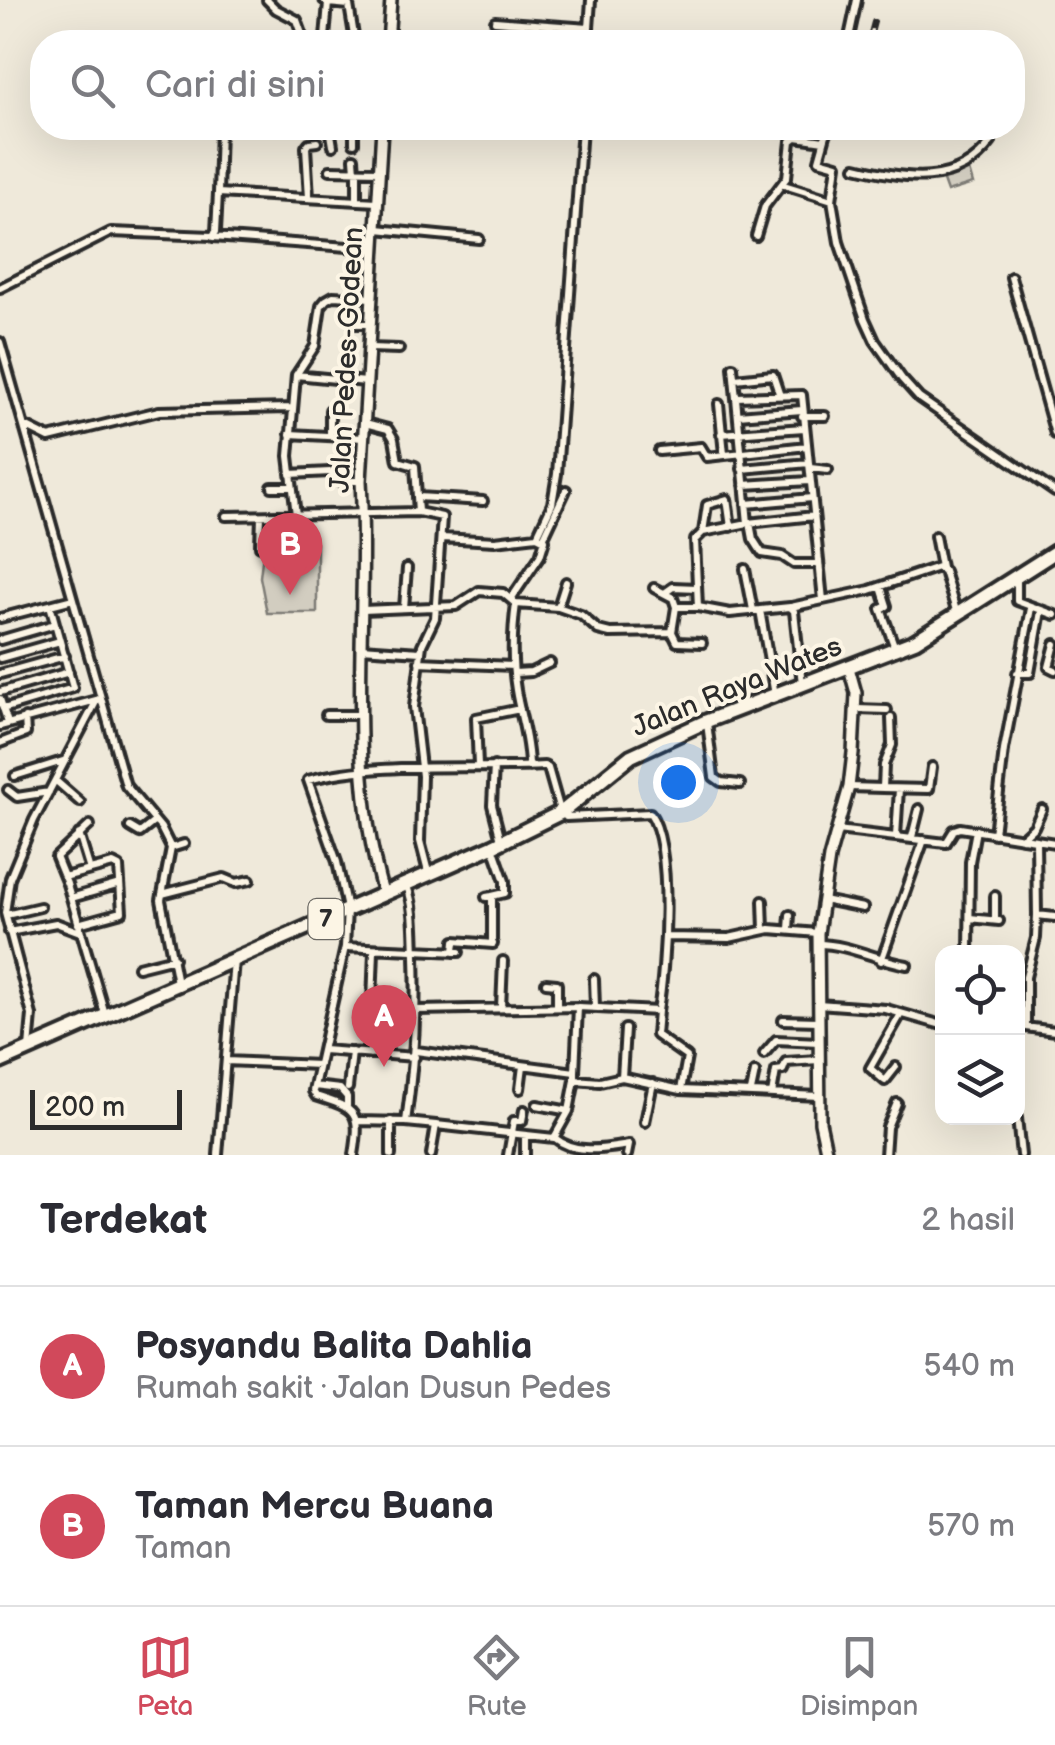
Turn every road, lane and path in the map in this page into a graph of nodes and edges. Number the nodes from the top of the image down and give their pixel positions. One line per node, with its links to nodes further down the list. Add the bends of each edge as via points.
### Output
1 (267, 0): 8 (street)
2 (390, 0): 11 (street)
3 (591, 0): 7 (street)
4 (857, 0): 12 (street)
5 (326, 2): 9 (street); 10 (street, via 350,6)
6 (495, 21): 7 (street)
7 (589, 28)
8 (300, 30)
9 (326, 30)
10 (353, 30)
11 (389, 30)
12 (851, 30)
13 (220, 140): 29 (street)
14 (331, 140): 22 (street)
15 (381, 140): 27 (street, Jalan Pedes-Godean)
16 (581, 140): 98 (street, via 556,490)
17 (792, 140): 28 (street)
18 (817, 140): 19 (street)
19 (824, 141): 31 (street, via 819,160 837,165)
20 (317, 142): 30 (street, via 306,147)
21 (991, 142): 24 (street, via 971,163 935,177)
22 (332, 146)
23 (354, 158): 26 (street)
24 (856, 168)
25 (330, 170): 26 (street)
26 (356, 171): 27 (street); 32 (street)
27 (379, 171): 33 (street, Jalan Pedes-Godean)
28 (784, 186): 31 (street); 36 (street, via 765,206)
29 (218, 192): 30 (street); 35 (street)
30 (309, 198): 32 (street)
31 (832, 200): 82 (street, via 839,242 872,335 920,398)
32 (357, 201): 33 (street)
33 (377, 202): 34 (street, Jalan Pedes-Godean)
34 (377, 228): 37 (street); 38 (street, Jalan Pedes-Godean)
35 (212, 236): 38 (street); 40 (street, via 111,232)
36 (756, 236)
37 (479, 239)
38 (375, 249): 41 (street, Jalan Pedes-Godean)
39 (1011, 277): 65 (street)
40 (0, 288)
41 (372, 298): 43 (street, Jalan Pedes-Godean); 48 (street, via 326,300 315,346)
42 (353, 324): 43 (street)
43 (371, 324): 45 (street, Jalan Pedes-Godean)
44 (0, 342): 60 (street)
45 (369, 348): 46 (street); 50 (street, Jalan Pedes-Godean)
46 (399, 349)
47 (734, 366): 49 (street)
48 (296, 376): 50 (street); 54 (street)
49 (735, 379): 51 (street, via 773,375); 52 (street)
50 (366, 382): 59 (street, Jalan Pedes-Godean)
51 (779, 393): 52 (street); 56 (street, via 800,392)
52 (738, 397): 57 (street)
53 (719, 404): 64 (street)
54 (291, 408): 60 (street, via 158,411 49,438); 63 (street)
55 (330, 410): 66 (street)
56 (802, 413): 57 (street); 58 (street); 61 (street)
57 (738, 416): 62 (street)
58 (825, 416)
59 (364, 423): 67 (street, Jalan Pedes-Godean); 83 (street, via 388,429 398,461 414,466)
60 (24, 426): 112 (street)
61 (804, 428): 62 (street); 68 (street)
62 (739, 432): 64 (street); 70 (street)
63 (290, 434): 66 (street); 75 (street)
64 (722, 434): 71 (street)
65 (1055, 434)
66 (330, 436): 67 (street)
67 (364, 438): 76 (street, Jalan Pedes-Godean)
68 (807, 446): 70 (street); 72 (street)
69 (659, 451): 71 (street)
70 (740, 452): 71 (street); 73 (street)
71 (724, 454)
72 (810, 466): 73 (street); 74 (street); 77 (street)
73 (742, 469): 78 (street)
74 (828, 470)
75 (290, 474): 76 (street, via 330,472 338,481); 80 (street)
76 (361, 481): 89 (street, Jalan Pedes-Godean)
77 (810, 481): 78 (street); 84 (street)
78 (744, 485): 87 (street)
79 (272, 488): 80 (street)
80 (292, 488): 92 (street)
81 (566, 490): 98 (street)
82 (1055, 492)
83 (418, 497): 86 (street); 88 (street)
84 (812, 498): 87 (street); 93 (street)
85 (727, 500): 87 (street); 95 (street); 96 (street, via 707,505)
86 (483, 501)
87 (745, 501): 94 (street)
88 (418, 512): 89 (street); 99 (street, via 441,516)
89 (363, 515): 92 (street); 123 (street, Jalan Pedes-Godean)
90 (226, 516): 91 (street)
91 (262, 516): 92 (street); 100 (street)
92 (296, 516)
93 (814, 516): 94 (street); 102 (street)
94 (749, 523): 95 (street); 102 (street, via 762,552 794,564)
95 (731, 527): 96 (street)
96 (703, 532): 110 (street, via 695,540)
97 (935, 536): 105 (street)
98 (540, 537): 99 (street); 114 (street, via 540,556)
99 (442, 538): 116 (street)
100 (260, 546)
101 (1055, 552): 106 (highway, Jalan Raya Wates / 7)
102 (818, 564): 113 (street)
103 (406, 568): 121 (street)
104 (745, 568): 124 (street)
105 (941, 568): 108 (street); 127 (street)
106 (1017, 576): 122 (street, via 1016,599); 127 (highway, Jalan Raya Wates / 7)
107 (566, 582): 118 (street)
108 (880, 587): 113 (street); 136 (street)
109 (654, 588): 111 (street)
110 (698, 588): 111 (street); 117 (street)
111 (666, 592): 119 (street)
112 (73, 599): 115 (street); 152 (street)
113 (824, 600): 120 (street)
114 (514, 601): 116 (street, via 476,591 456,606); 118 (street); 143 (street)
115 (50, 605): 128 (street); 129 (street)
116 (436, 606): 121 (street); 137 (street)
117 (698, 606): 119 (street); 124 (street)
118 (558, 607): 130 (street, via 610,633)
119 (676, 607): 130 (street)
120 (790, 607): 124 (street); 148 (street)
121 (404, 608): 123 (street)
122 (1030, 608): 125 (street); 146 (street)
123 (363, 610): 135 (street, Jalan Pedes-Godean)
124 (756, 610): 151 (street)
125 (1041, 611): 126 (street); 146 (street, via 1030,672)
126 (1055, 615)
127 (958, 616): 136 (highway, Jalan Raya Wates / 7)
128 (0, 618)
129 (55, 624): 131 (street); 132 (street)
130 (672, 632): 133 (street, via 677,642)
131 (0, 640)
132 (60, 641): 138 (street); 139 (street)
133 (702, 643)
134 (1055, 644): 144 (street, via 1049,667)
135 (361, 648): 137 (street); 158 (street, Jalan Pedes-Godean)
136 (896, 649): 142 (highway, Jalan Raya Wates / 7)
137 (420, 652): 140 (street)
138 (64, 656): 145 (street); 147 (street)
139 (0, 658)
140 (419, 662): 143 (street); 168 (street, via 414,706)
141 (550, 663): 143 (street, via 531,672)
142 (849, 668): 148 (highway, Jalan Raya Wates / 7); 156 (street)
143 (514, 670): 155 (street)
144 (1055, 670)
145 (69, 672): 149 (street); 150 (street)
146 (1017, 673): 188 (street)
147 (0, 674)
148 (802, 686): 151 (highway, Jalan Raya Wates / 7)
149 (73, 688): 153 (street); 154 (street)
150 (0, 696): 154 (street)
151 (775, 696): 160 (highway, Jalan Raya Wates / 7)
152 (99, 700): 153 (street); 163 (street); 182 (street, via 126,786)
153 (78, 704): 159 (street)
154 (3, 708): 161 (street)
155 (520, 710): 164 (street, via 476,718); 166 (street)
156 (857, 710): 173 (street); 174 (street, via 889,714 892,745)
157 (326, 714): 158 (street)
158 (361, 715): 169 (street, Jalan Pedes-Godean)
159 (25, 718): 161 (street); 162 (street, via 26,733)
160 (707, 722): 172 (street, via 714,778); 181 (highway, Jalan Raya Wates / 7, via 638,753)
161 (4, 724)
162 (0, 743)
163 (67, 760): 170 (street); 171 (street)
164 (478, 766): 165 (street); 168 (street)
165 (494, 766): 166 (street); 196 (street)
166 (529, 767): 181 (street, via 548,768)
167 (932, 767): 175 (street, via 929,789)
168 (421, 768): 169 (street); 199 (street, via 420,842)
169 (360, 773): 204 (street, Jalan Pedes-Godean); 212 (street, via 307,783)
170 (15, 776)
171 (56, 781): 177 (street); 178 (street)
172 (740, 784)
173 (849, 787): 174 (street); 185 (street)
174 (883, 788): 175 (street)
175 (899, 788): 189 (street)
176 (8, 790): 177 (street, via 18,797)
177 (49, 792): 213 (street, via 10,878)
178 (80, 802)
179 (919, 809): 190 (street)
180 (1042, 809): 191 (street)
181 (562, 812): 196 (highway, Jalan Raya Wates / 7); 222 (street, via 650,813)
182 (155, 821): 184 (street, via 140,833); 197 (street)
183 (90, 825): 187 (street)
184 (130, 827)
185 (836, 830): 189 (street); 208 (street)
186 (976, 830): 188 (street); 192 (street, via 956,828 946,843); 217 (street)
187 (79, 834): 198 (street); 200 (street, via 56,856)
188 (994, 834): 191 (street)
189 (896, 836): 190 (street)
190 (912, 837): 192 (street)
191 (1022, 839): 193 (street)
192 (924, 840): 231 (street)
193 (1036, 841): 194 (street); 215 (street)
194 (1055, 843)
195 (184, 844): 197 (street)
196 (497, 844): 199 (highway, Jalan Raya Wates / 7); 227 (street, via 505,893 489,897 493,944 455,942 457,952)
197 (171, 848): 205 (street)
198 (90, 870): 200 (street); 203 (street, via 118,864)
199 (428, 873): 202 (highway, Jalan Raya Wates / 7)
200 (64, 877): 207 (street)
201 (250, 880): 205 (street, via 224,878)
202 (406, 883): 204 (highway, Jalan Raya Wates / 7); 227 (street)
203 (120, 884): 207 (street); 218 (street, via 122,912)
204 (383, 893): 212 (highway, Jalan Raya Wates / 7)
205 (162, 894): 228 (street)
206 (995, 896): 217 (street, via 997,920)
207 (70, 898): 218 (street)
208 (822, 900): 211 (street); 223 (street)
209 (762, 902): 219 (street)
210 (40, 907): 213 (street)
211 (863, 908)
212 (347, 910): 225 (street); 229 (highway, Jalan Raya Wates / 7)
213 (6, 915): 221 (street)
214 (790, 915): 220 (street)
215 (1037, 915): 216 (street); 237 (street)
216 (1055, 917)
217 (970, 918): 224 (street)
218 (79, 928): 221 (street, via 56,924); 246 (street)
219 (764, 930): 220 (street); 222 (street, via 729,938)
220 (789, 930): 223 (street)
221 (9, 932): 255 (street, via 32,1014)
222 (666, 938): 244 (street)
223 (818, 939): 231 (street); 238 (street)
224 (969, 945)
225 (345, 947): 226 (street); 256 (street)
226 (374, 950): 227 (street); 258 (street)
227 (415, 952): 243 (street)
228 (174, 958): 233 (street); 236 (street)
229 (234, 958): 236 (highway, Jalan Raya Wates / 7); 262 (street)
230 (504, 961): 242 (street)
231 (881, 961): 232 (street)
232 (907, 964)
233 (138, 967)
234 (594, 979): 241 (street)
235 (546, 983): 239 (street, via 558,986)
236 (177, 984): 246 (highway, Jalan Raya Wates / 7)
237 (1025, 989)
238 (818, 1004): 245 (street); 248 (street)
239 (557, 1007): 240 (street); 242 (street)
240 (578, 1007): 241 (street); 268 (street)
241 (595, 1007): 244 (street)
242 (502, 1008): 243 (street)
243 (417, 1010): 259 (street)
244 (658, 1012): 274 (street, via 656,1036 687,1057)
245 (901, 1014): 249 (street); 266 (street, via 870,1068 885,1080)
246 (106, 1015): 255 (highway, Jalan Raya Wates / 7)
247 (783, 1020): 251 (street)
248 (818, 1021): 251 (street); 254 (street)
249 (935, 1023)
250 (1025, 1026): 253 (street)
251 (796, 1027): 254 (street, via 797,1040)
252 (625, 1030): 269 (street)
253 (1055, 1031)
254 (819, 1042): 260 (street, via 776,1040); 261 (street)
255 (29, 1048): 263 (highway, Jalan Raya Wates / 7)
256 (323, 1050): 257 (street); 264 (street)
257 (352, 1052): 258 (street); 272 (street)
258 (370, 1054): 259 (street)
259 (415, 1054): 265 (street); 285 (street)
260 (764, 1054)
261 (820, 1060): 276 (street, via 786,1062 776,1071); 277 (street)
262 (226, 1061): 264 (street); 292 (street)
263 (0, 1062)
264 (319, 1065): 271 (street)
265 (522, 1066): 268 (street); 273 (street)
266 (896, 1066)
267 (755, 1072): 275 (street)
268 (575, 1076): 269 (street, via 600,1082); 282 (street)
269 (622, 1077): 270 (street)
270 (653, 1082): 274 (street); 286 (street)
271 (314, 1086): 280 (street, via 316,1096); 280 (street, via 340,1090)
272 (348, 1088)
273 (520, 1089)
274 (681, 1090): 275 (street)
275 (751, 1091): 276 (street)
276 (772, 1094): 277 (street)
277 (819, 1096): 299 (street)
278 (896, 1103): 300 (street)
279 (537, 1105): 282 (street)
280 (348, 1106): 283 (street)
281 (524, 1110): 289 (street)
282 (569, 1111): 291 (street)
283 (357, 1120): 284 (street); 293 (street)
284 (391, 1121): 285 (street); 294 (street)
285 (406, 1122): 287 (street)
286 (645, 1122)
287 (436, 1125): 289 (street); 295 (street)
288 (1018, 1125): 301 (street)
289 (511, 1133): 290 (street); 296 (street)
290 (525, 1134): 291 (street); 297 (street)
291 (555, 1138): 298 (street, via 583,1150 629,1145)
292 (218, 1155)
293 (354, 1155)
294 (391, 1155)
295 (431, 1155)
296 (508, 1155)
297 (526, 1155)
298 (627, 1155)
299 (826, 1155)
300 (885, 1155)
301 (1020, 1155)

